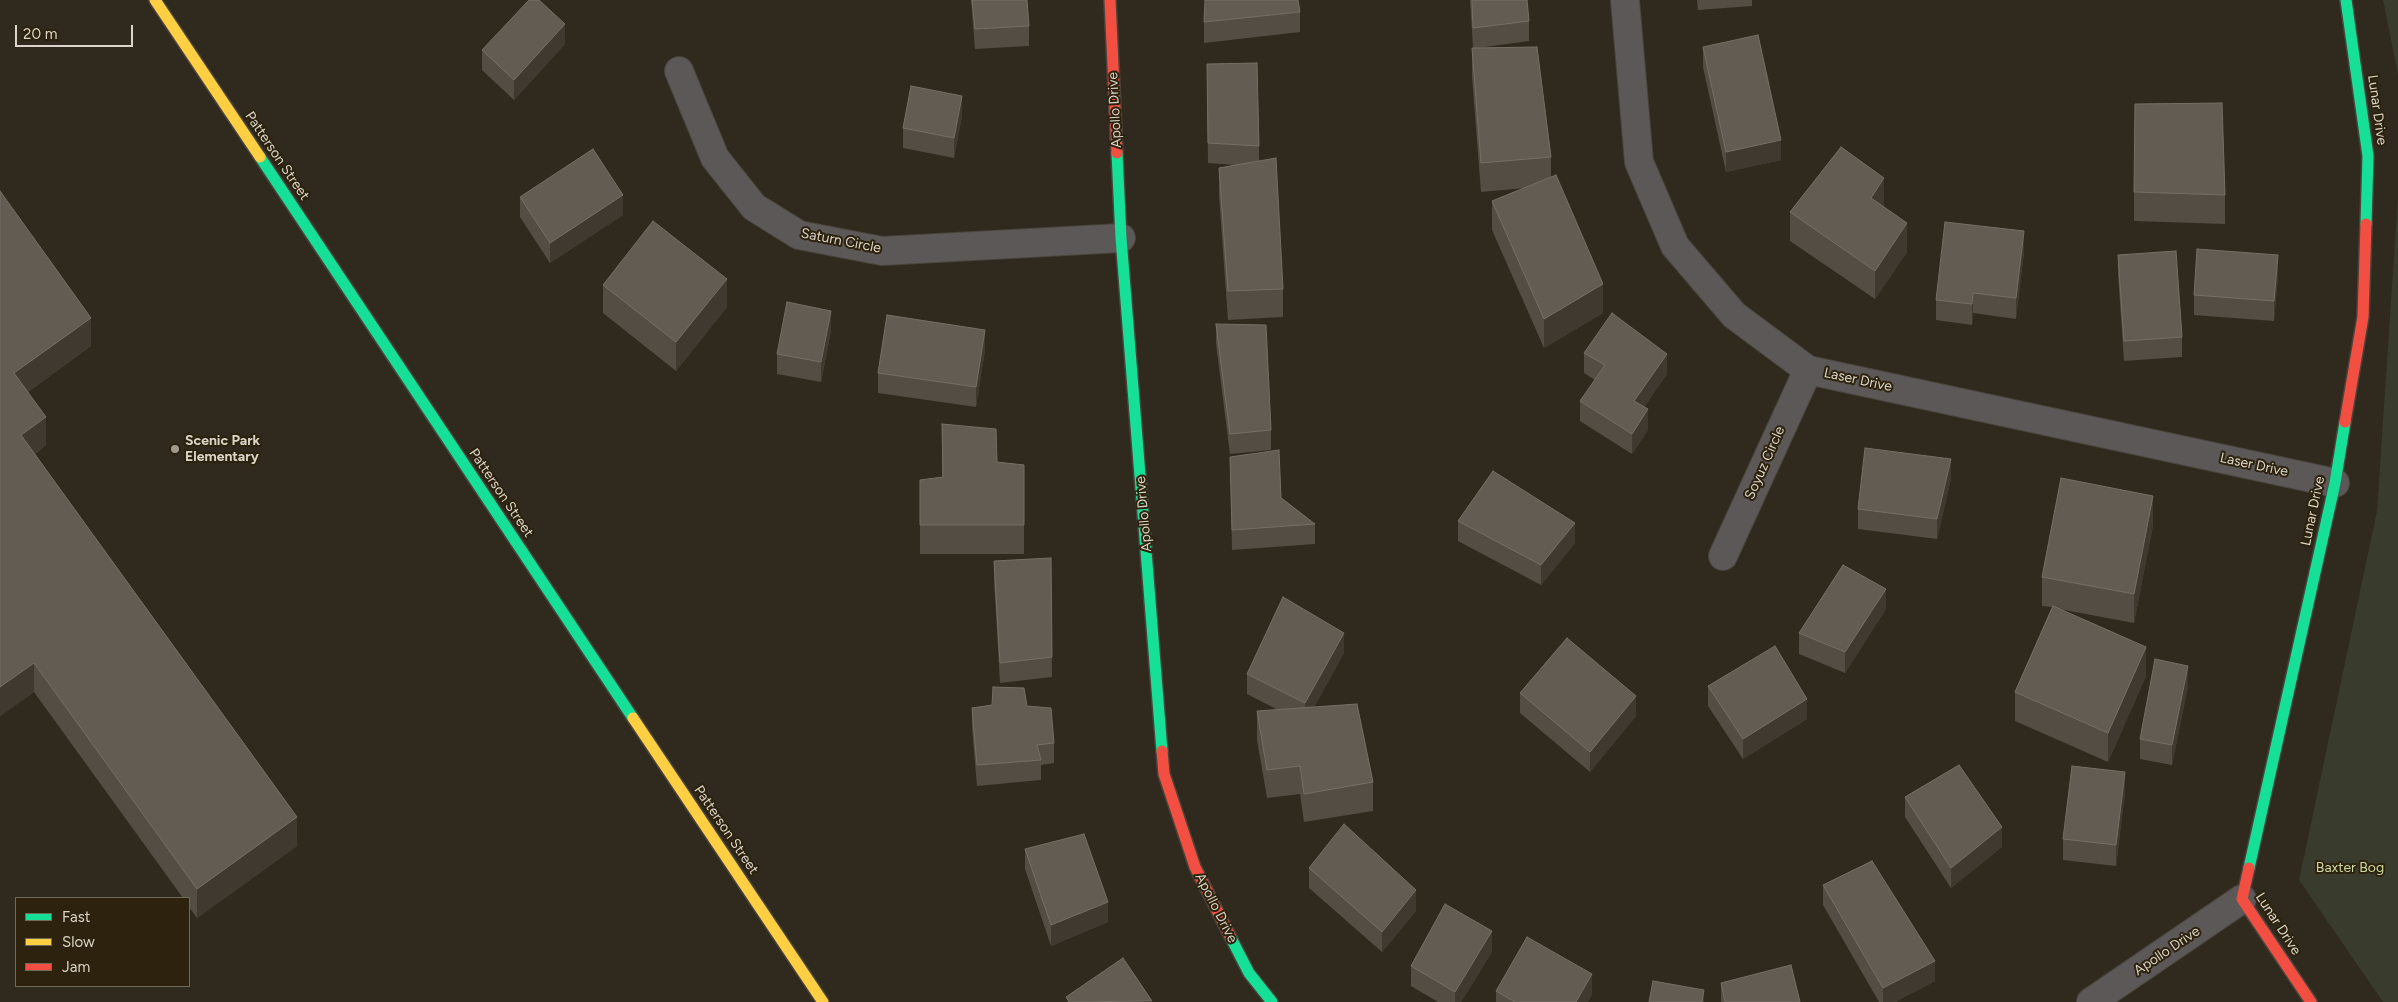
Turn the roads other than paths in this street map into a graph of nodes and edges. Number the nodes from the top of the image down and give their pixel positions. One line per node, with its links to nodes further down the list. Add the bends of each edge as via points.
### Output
1 (155, 0): 11 (street, Patterson Street)
2 (1110, 0): 6 (street, Apollo Drive)
3 (1625, 0): 7 (street, Laser Drive, via 1639,162 1675,246 1734,315)
4 (2346, 0): 8 (street, Lunar Drive, via 2368,156 2363,317)
5 (678, 71): 6 (street, Saturn Circle, via 715,158 754,207 799,235 882,251)
6 (1122, 238): 12 (street, Apollo Drive, via 1164,774 1195,867 1249,973)
7 (1808, 370): 8 (street, Laser Drive); 9 (street, Soyuz Circle)
8 (2335, 483): 10 (street, Lunar Drive)
9 (1723, 556)
10 (2242, 899): 13 (street, Apollo Drive); 14 (street, Lunar Drive)
11 (822, 1002)
12 (1272, 1002)
13 (2091, 1002)
14 (2311, 1002)

